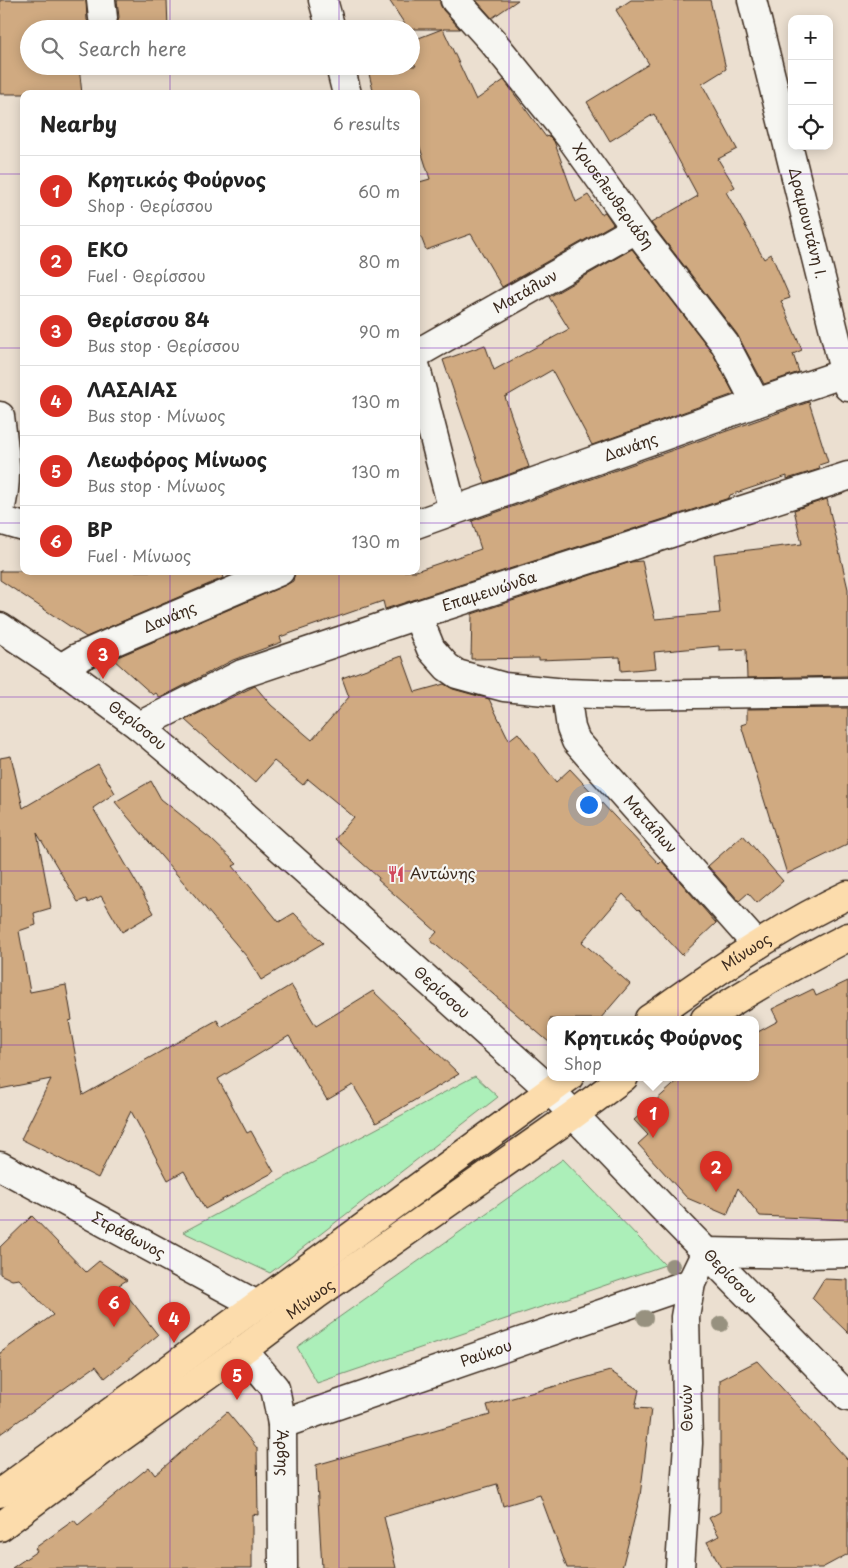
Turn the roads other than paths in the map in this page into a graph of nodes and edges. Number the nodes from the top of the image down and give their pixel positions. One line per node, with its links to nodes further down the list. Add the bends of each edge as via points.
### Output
1 (323, 0): 4 (street)
2 (455, 0): 7 (street, Χρισελευθεριάδη, via 570,137)
3 (752, 0): 9 (street, Δραμουντάνη Ι.)
4 (329, 20)
5 (342, 75): 6 (street)
6 (346, 90)
7 (636, 229): 8 (street, Ματάλων); 11 (street, Χρισελευθεριάδη, via 725,344)
8 (420, 352)
9 (846, 380): 11 (street, Δανάης)
10 (420, 398): 12 (street)
11 (756, 403): 16 (street, Δανάης)
12 (422, 413): 16 (street)
13 (0, 416): 15 (street, via 5,454)
14 (848, 476): 21 (street, Επαμεινώνδα)
15 (0, 510)
16 (453, 511): 18 (street, Δανάης)
17 (0, 520): 19 (street)
18 (420, 523)
19 (20, 526)
20 (271, 575): 23 (street, Δανάης, via 115,641)
21 (417, 615): 25 (street, via 432,649 456,674 504,687); 26 (street, Επαμεινώνδα, via 242,674)
22 (0, 628): 23 (street, Θερίσσου)
23 (61, 668): 26 (street, Θερίσσου)
24 (848, 692): 25 (street)
25 (566, 693): 29 (street, Ματάλων, via 576,741)
26 (139, 726): 32 (street, Θερίσσου)
27 (848, 895): 29 (main road, Μίνωος)
28 (848, 937): 31 (main road)
29 (757, 945): 30 (main road, Μίνωος)
30 (654, 1016)
31 (710, 1016)
32 (547, 1073)
33 (619, 1081): 35 (main road, Μίνωος)
34 (559, 1083): 35 (street, Θερίσσου); 40 (main road, Μίνωος)
35 (574, 1115): 37 (street, Θερίσσου); 41 (main road, Μίνωος, via 316,1295)
36 (0, 1166): 40 (street, Στράβωνος)
37 (706, 1252): 38 (street); 39 (street, Θενών); 42 (street, Θερίσσου)
38 (848, 1253)
39 (691, 1283): 43 (street, Ραύκου); 47 (street, Θενών, via 685,1317 688,1443)
40 (257, 1305): 44 (main road, Μίνωος)
41 (244, 1350): 43 (street, Άρβης, via 275,1388); 45 (main road, Μίνωος)
42 (848, 1397)
43 (282, 1424): 46 (street, Άρβης)
44 (0, 1493)
45 (0, 1527)
46 (283, 1568)
47 (680, 1568)

